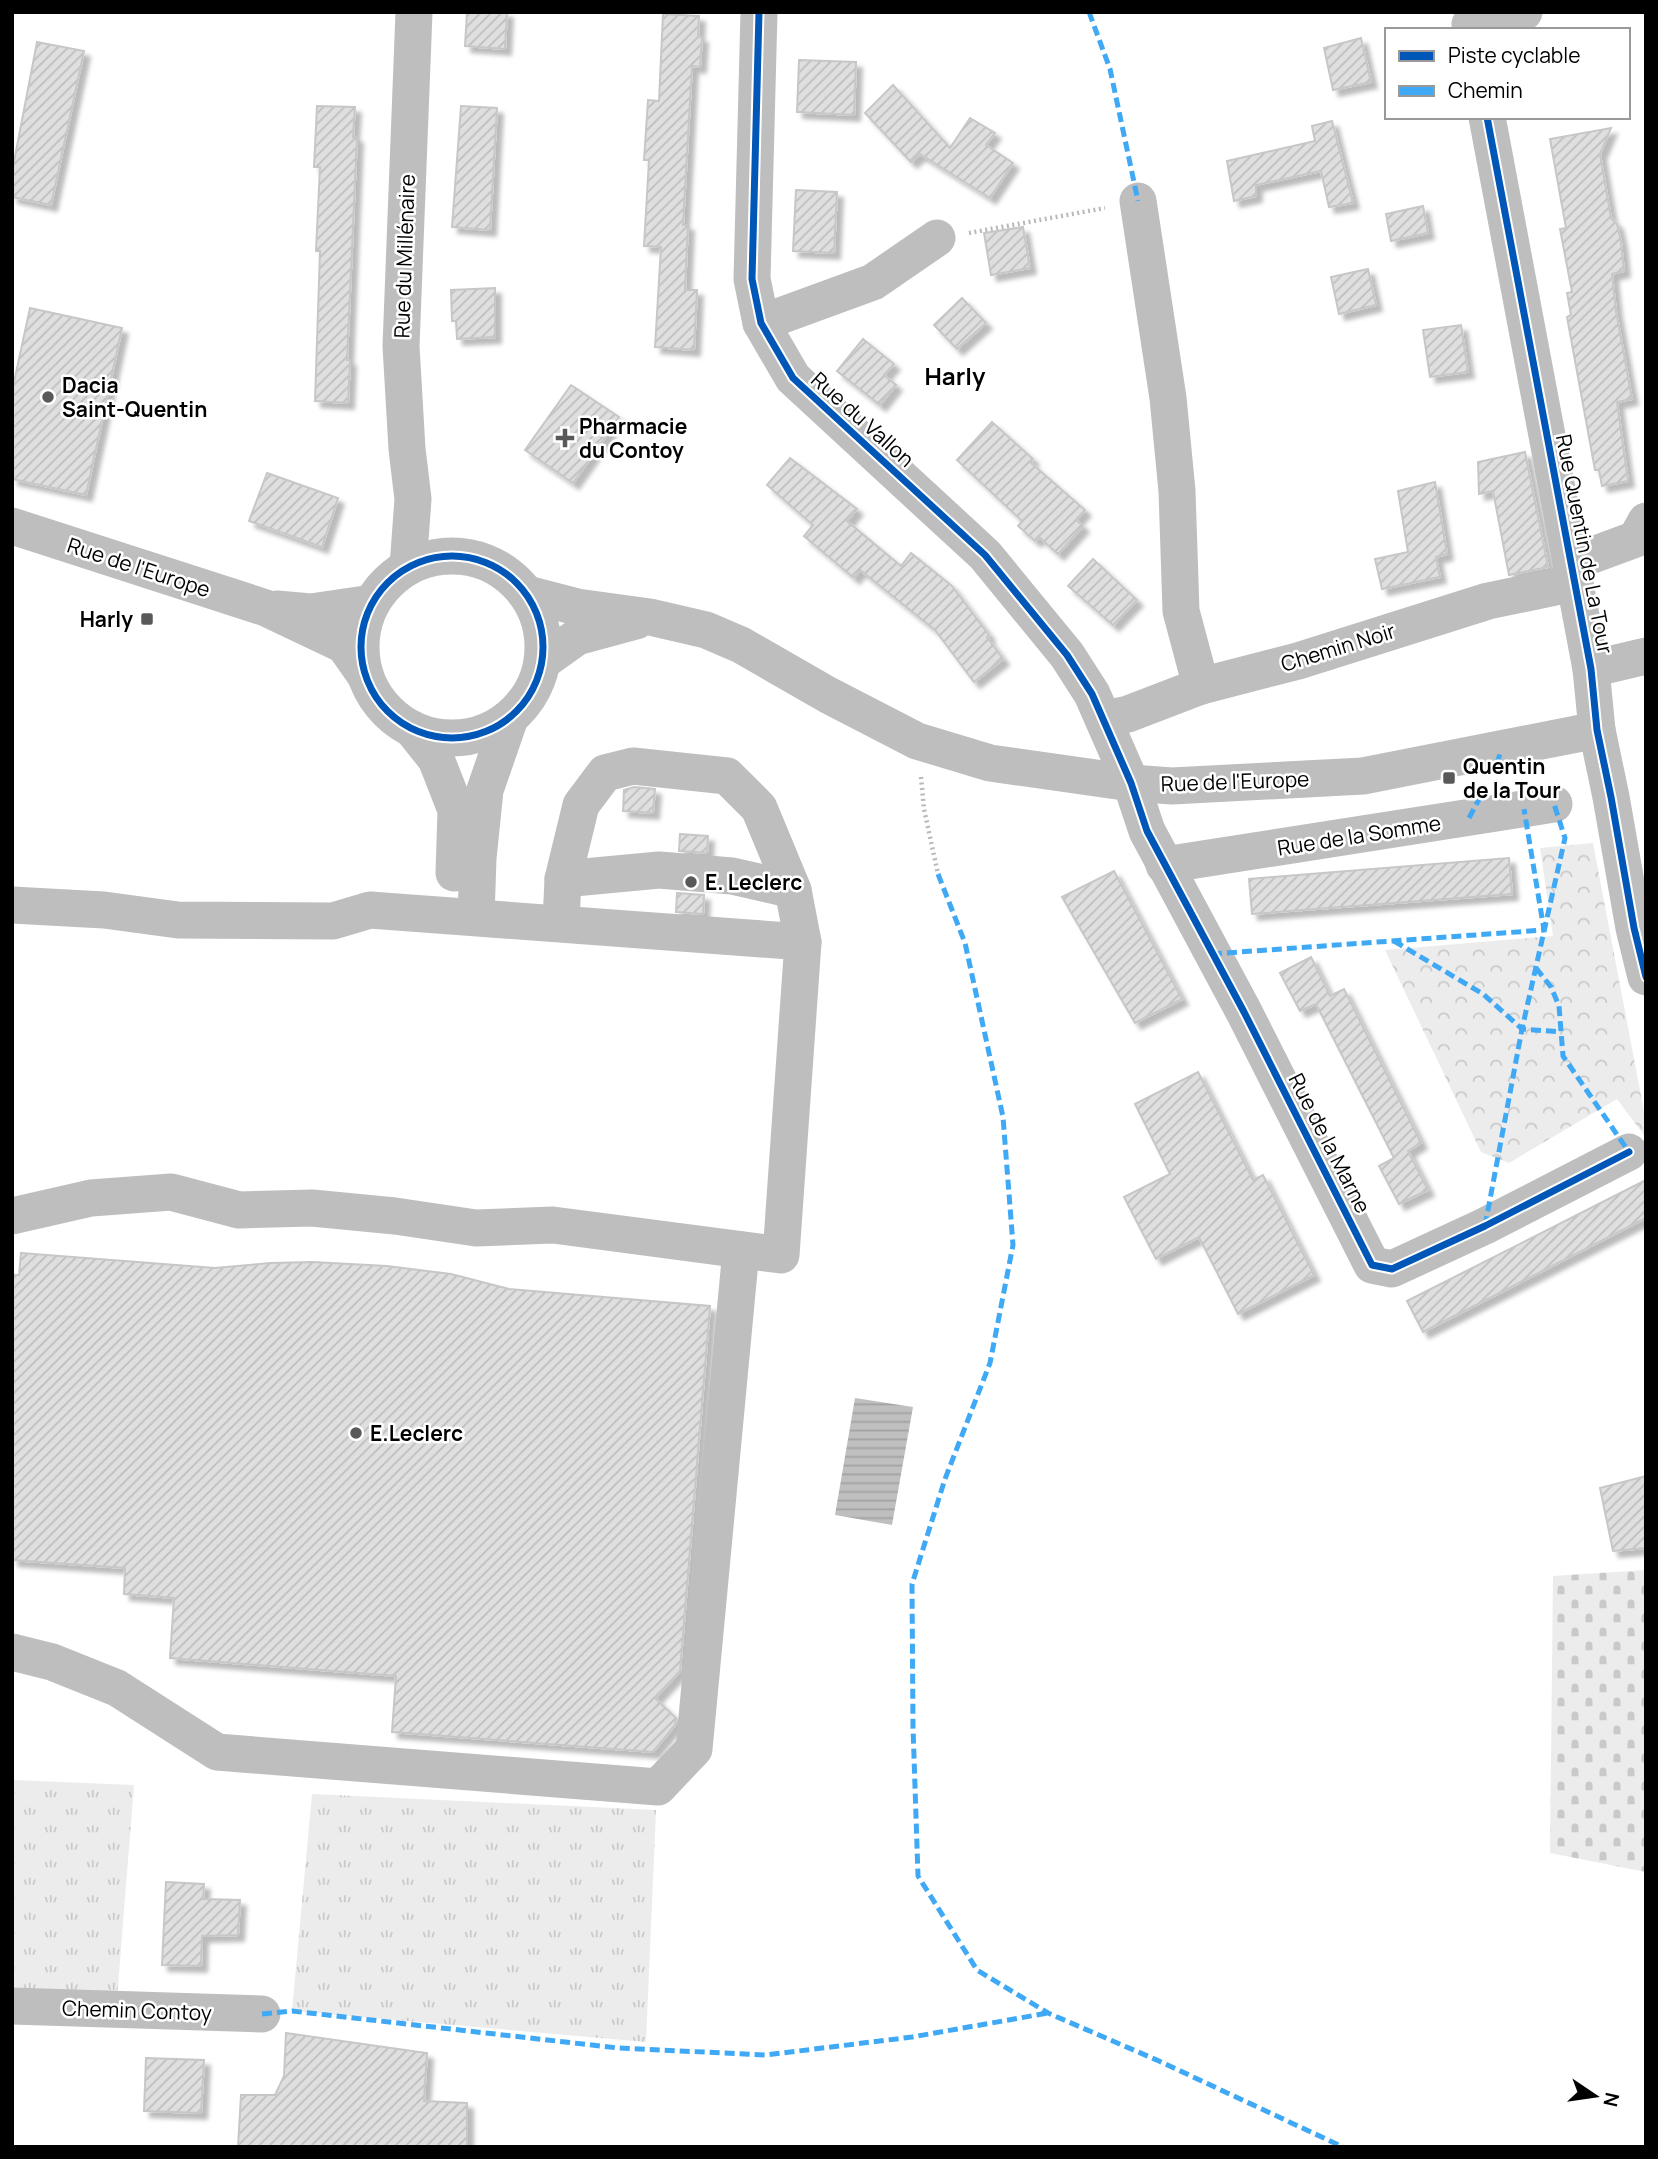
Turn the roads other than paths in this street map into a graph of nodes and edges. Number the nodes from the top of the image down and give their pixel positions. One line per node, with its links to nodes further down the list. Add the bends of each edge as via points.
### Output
1 (414, 12): 9 (street, Rue du Millénaire, via 401,346)
2 (759, 12): 8 (street, Rue du Vallon, via 752,279)
3 (1524, 12): 4 (street)
4 (1469, 22)
5 (1487, 119): 14 (street, Rue Quentin de La Tour)
6 (1138, 201): 23 (street, via 1178,491 1181,611)
7 (937, 238): 8 (street, via 873,282)
8 (761, 323): 25 (street, Rue du Vallon, via 793,378 985,555 1067,655)
9 (413, 499): 12 (street, via 442,532); 13 (street, Rue du Millénaire)
10 (1646, 521): 14 (street, Chemin Noir, via 1636,539)
11 (12, 526): 17 (street, Rue de l'Europe)
12 (478, 559): 13 (street, via 430,558); 15 (street, via 511,578)
13 (408, 567): 16 (street, via 388,582)
14 (1573, 573): 21 (street, Rue Quentin de La Tour); 23 (street, Chemin Noir, via 1298,661)
15 (527, 594): 18 (street, Rue de l'Europe, via 577,607); 20 (street, via 538,615)
16 (372, 603): 17 (street, Rue de l'Europe, via 310,612); 22 (street, via 363,626)
17 (266, 608): 22 (street, Rue de l'Europe, via 345,645)
18 (650, 617): 20 (street, Rue de l'Europe, via 577,637); 28 (street, Rue de l'Europe, via 706,630 741,645 917,741 990,763)
19 (1646, 656): 21 (street)
20 (542, 662): 24 (street, via 536,683)
21 (1591, 669): 27 (street, Rue Quentin de La Tour)
22 (365, 675): 26 (street, via 391,716)
23 (1201, 686): 25 (street, Chemin Noir)
24 (510, 718): 26 (street, via 487,732 462,738); 34 (street, via 485,790 478,858)
25 (1104, 719): 28 (street, Rue du Vallon)
26 (412, 729): 34 (street, via 436,759 456,810)
27 (1597, 730): 28 (street, Rue de l'Europe, via 1363,776 1172,786); 37 (street, Rue Quentin de La Tour)
28 (1131, 783): 30 (street, Rue de la Marne)
29 (1554, 804): 30 (street, Rue de la Somme)
30 (1164, 865): 38 (street, Rue de la Marne, via 1372,1265 1392,1269)
31 (563, 879): 32 (street, via 659,870 732,876); 32 (street, via 581,806 605,774 633,766 727,776 759,808); 35 (street)
32 (793, 890): 36 (street)
33 (12, 905): 34 (street, via 178,920 333,921 370,910)
34 (463, 916): 35 (street)
35 (561, 922): 36 (street)
36 (803, 942): 40 (street, via 781,1255)
37 (1646, 977)
38 (1629, 1153)
39 (12, 1216): 40 (street, via 91,1198 171,1192 239,1210 312,1208 476,1228 553,1225)
40 (741, 1250): 41 (street, via 694,1749 658,1787 218,1752 117,1688 52,1662)
41 (12, 1652)
42 (12, 2006): 43 (street, Chemin Contoy)
43 (262, 2014)

